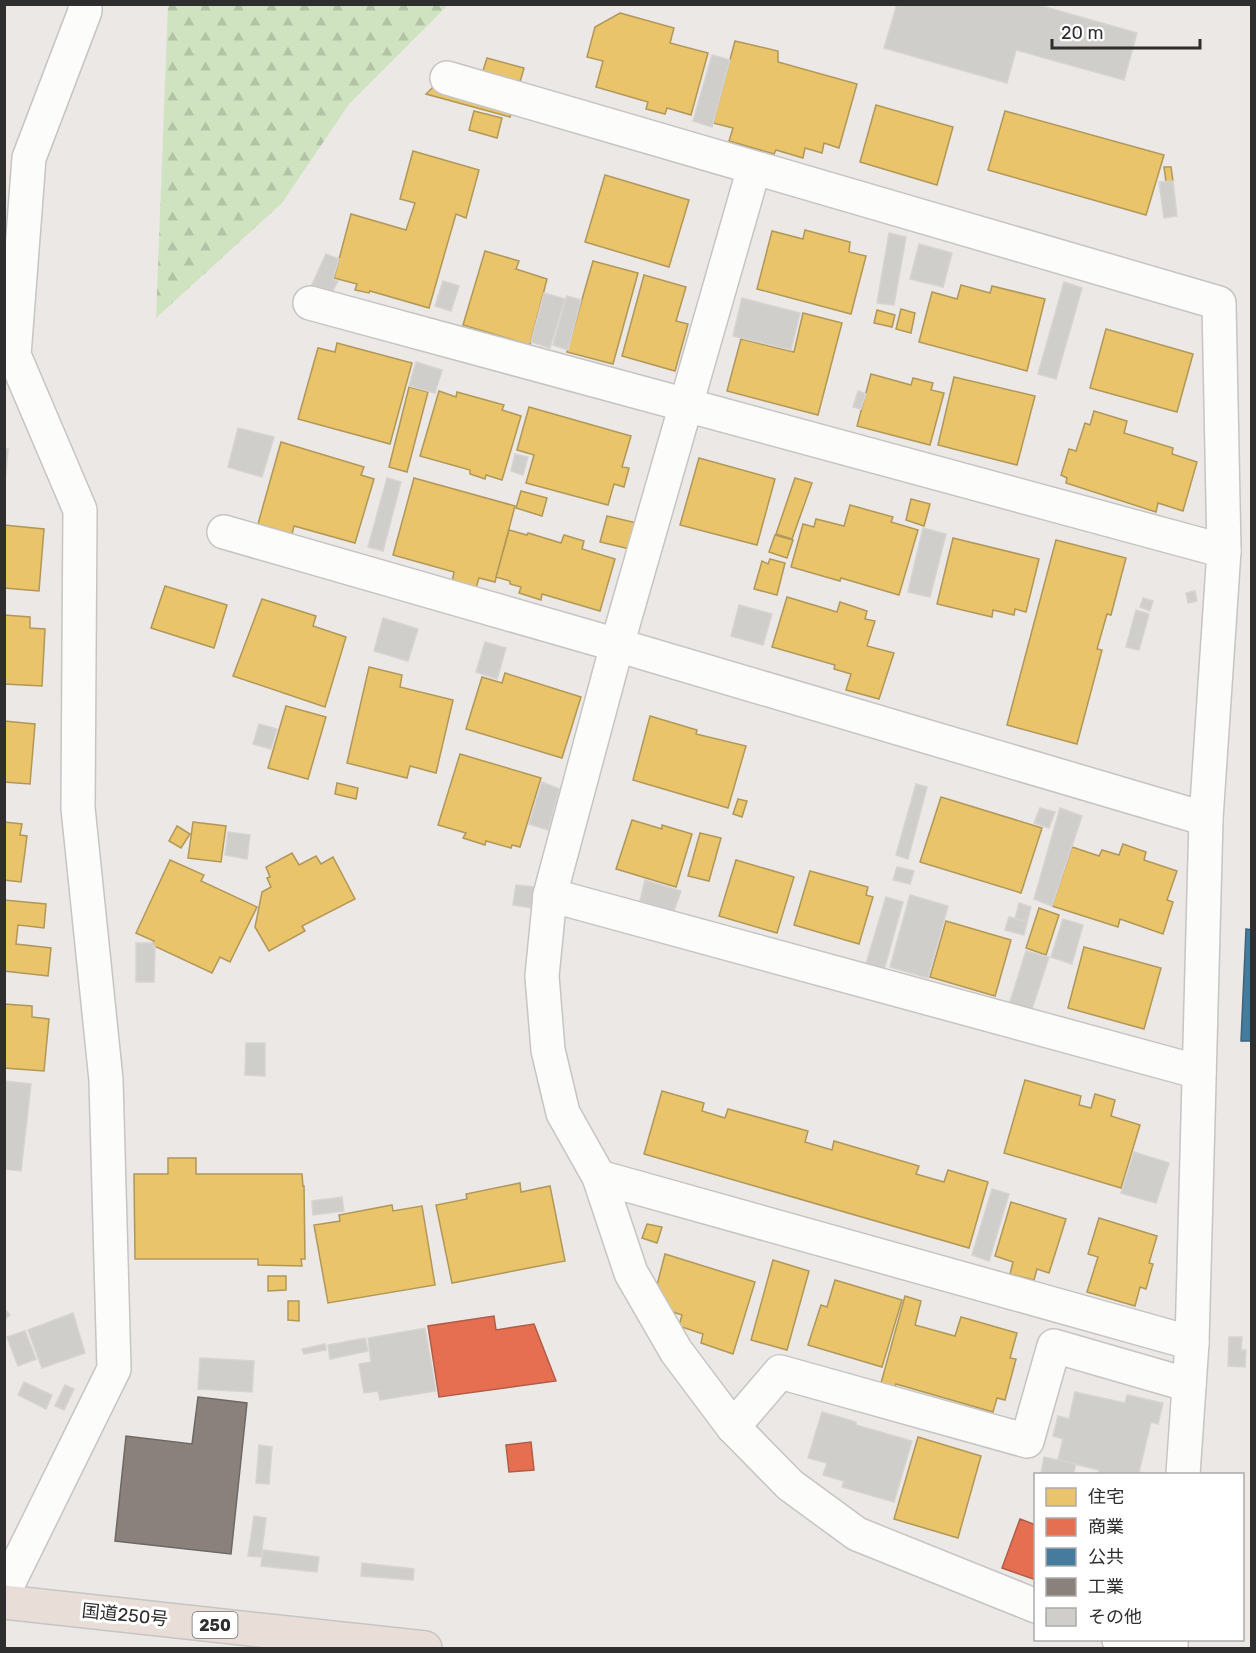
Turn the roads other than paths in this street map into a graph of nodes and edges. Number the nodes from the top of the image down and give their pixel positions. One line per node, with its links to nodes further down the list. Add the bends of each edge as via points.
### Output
1 (85, 4): 17 (street, via 28,158 14,355 80,510 78,808 106,1080 114,1369)
2 (447, 78): 3 (street)
3 (754, 168): 5 (street); 7 (street, via 1219,303)
4 (310, 303): 5 (street)
5 (687, 405): 7 (street); 8 (street)
6 (224, 532): 8 (street)
7 (1224, 550): 9 (street)
8 (617, 645): 9 (street); 10 (street)
9 (1206, 819): 11 (street)
10 (550, 896): 11 (street); 12 (street, via 542,976 548,1050 563,1113)
11 (1198, 1072): 13 (street)
12 (599, 1177): 13 (street); 15 (street, via 631,1273 676,1351)
13 (1191, 1343): 14 (street)
14 (1189, 1385): 15 (street, via 1054,1346 1027,1441 780,1372); 16 (street)
15 (733, 1427): 19 (street, via 790,1485 857,1534)
16 (1183, 1473)
17 (4, 1592)
18 (4, 1602): 21 (highway, 国道250号 / 250)
19 (1034, 1606)
20 (1122, 1641): 22 (street)
21 (425, 1648)
22 (1141, 1648)

